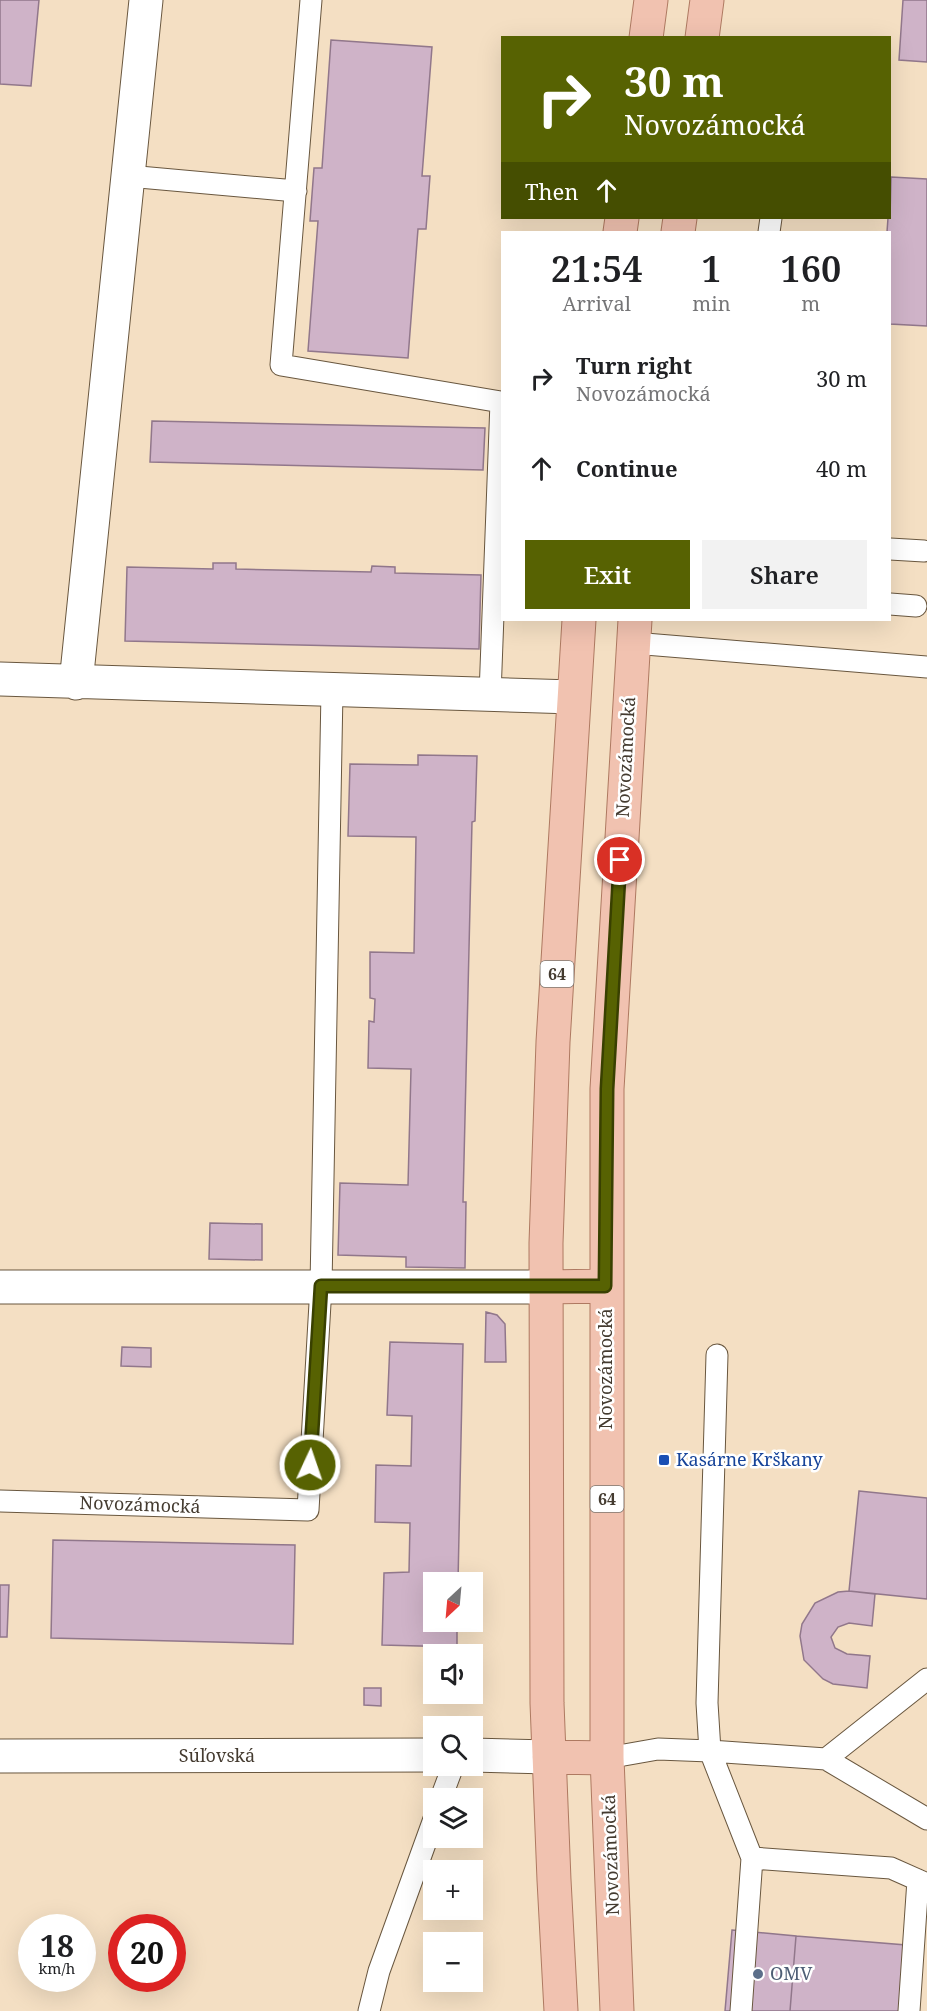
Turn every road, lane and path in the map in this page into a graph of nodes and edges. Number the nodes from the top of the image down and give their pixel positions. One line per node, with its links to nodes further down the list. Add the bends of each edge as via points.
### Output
1 (146, 0): 7 (street)
2 (311, 0): 8 (lane)
3 (651, 0): 5 (main road)
4 (707, 0): 6 (main road)
5 (646, 36)
6 (702, 36)
7 (128, 176): 8 (lane); 17 (street)
8 (296, 191): 19 (lane, via 281,366 501,402)
9 (891, 549): 10 (lane)
10 (924, 551)
11 (891, 604): 12 (lane)
12 (916, 606)
13 (579, 621): 20 (main road, 64)
14 (634, 631): 15 (lane); 22 (main road, Novozámocká / 64, via 607,1089)
15 (927, 667)
16 (0, 679): 17 (street)
17 (76, 683): 18 (street)
18 (332, 691): 19 (street); 21 (lane)
19 (490, 695): 20 (street)
20 (573, 697): 24 (main road, 64, via 553,1042)
21 (321, 1286): 23 (street); 24 (street); 26 (lane, Novozámocká, via 308,1510)
22 (605, 1286): 24 (main road); 33 (main road, Novozámocká / 64)
23 (0, 1287)
24 (546, 1287): 32 (main road, 64)
25 (717, 1356): 28 (lane, via 707,1703)
26 (0, 1501)
27 (927, 1679): 34 (lane)
28 (710, 1751): 33 (lane, via 658,1749); 34 (lane); 37 (lane)
29 (423, 1755): 31 (street, Súľovská)
30 (483, 1755): 32 (street)
31 (0, 1756)
32 (549, 1757): 33 (main road); 40 (main road, 64)
33 (607, 1758): 41 (main road, Novozámocká / 64)
34 (826, 1759): 35 (lane)
35 (927, 1819)
36 (424, 1848): 39 (lane, via 379,1971)
37 (752, 1858): 38 (lane, via 891,1868); 42 (lane)
38 (923, 1882): 43 (lane)
39 (369, 2011)
40 (561, 2011)
41 (617, 2011)
42 (741, 2011)
43 (909, 2011)

